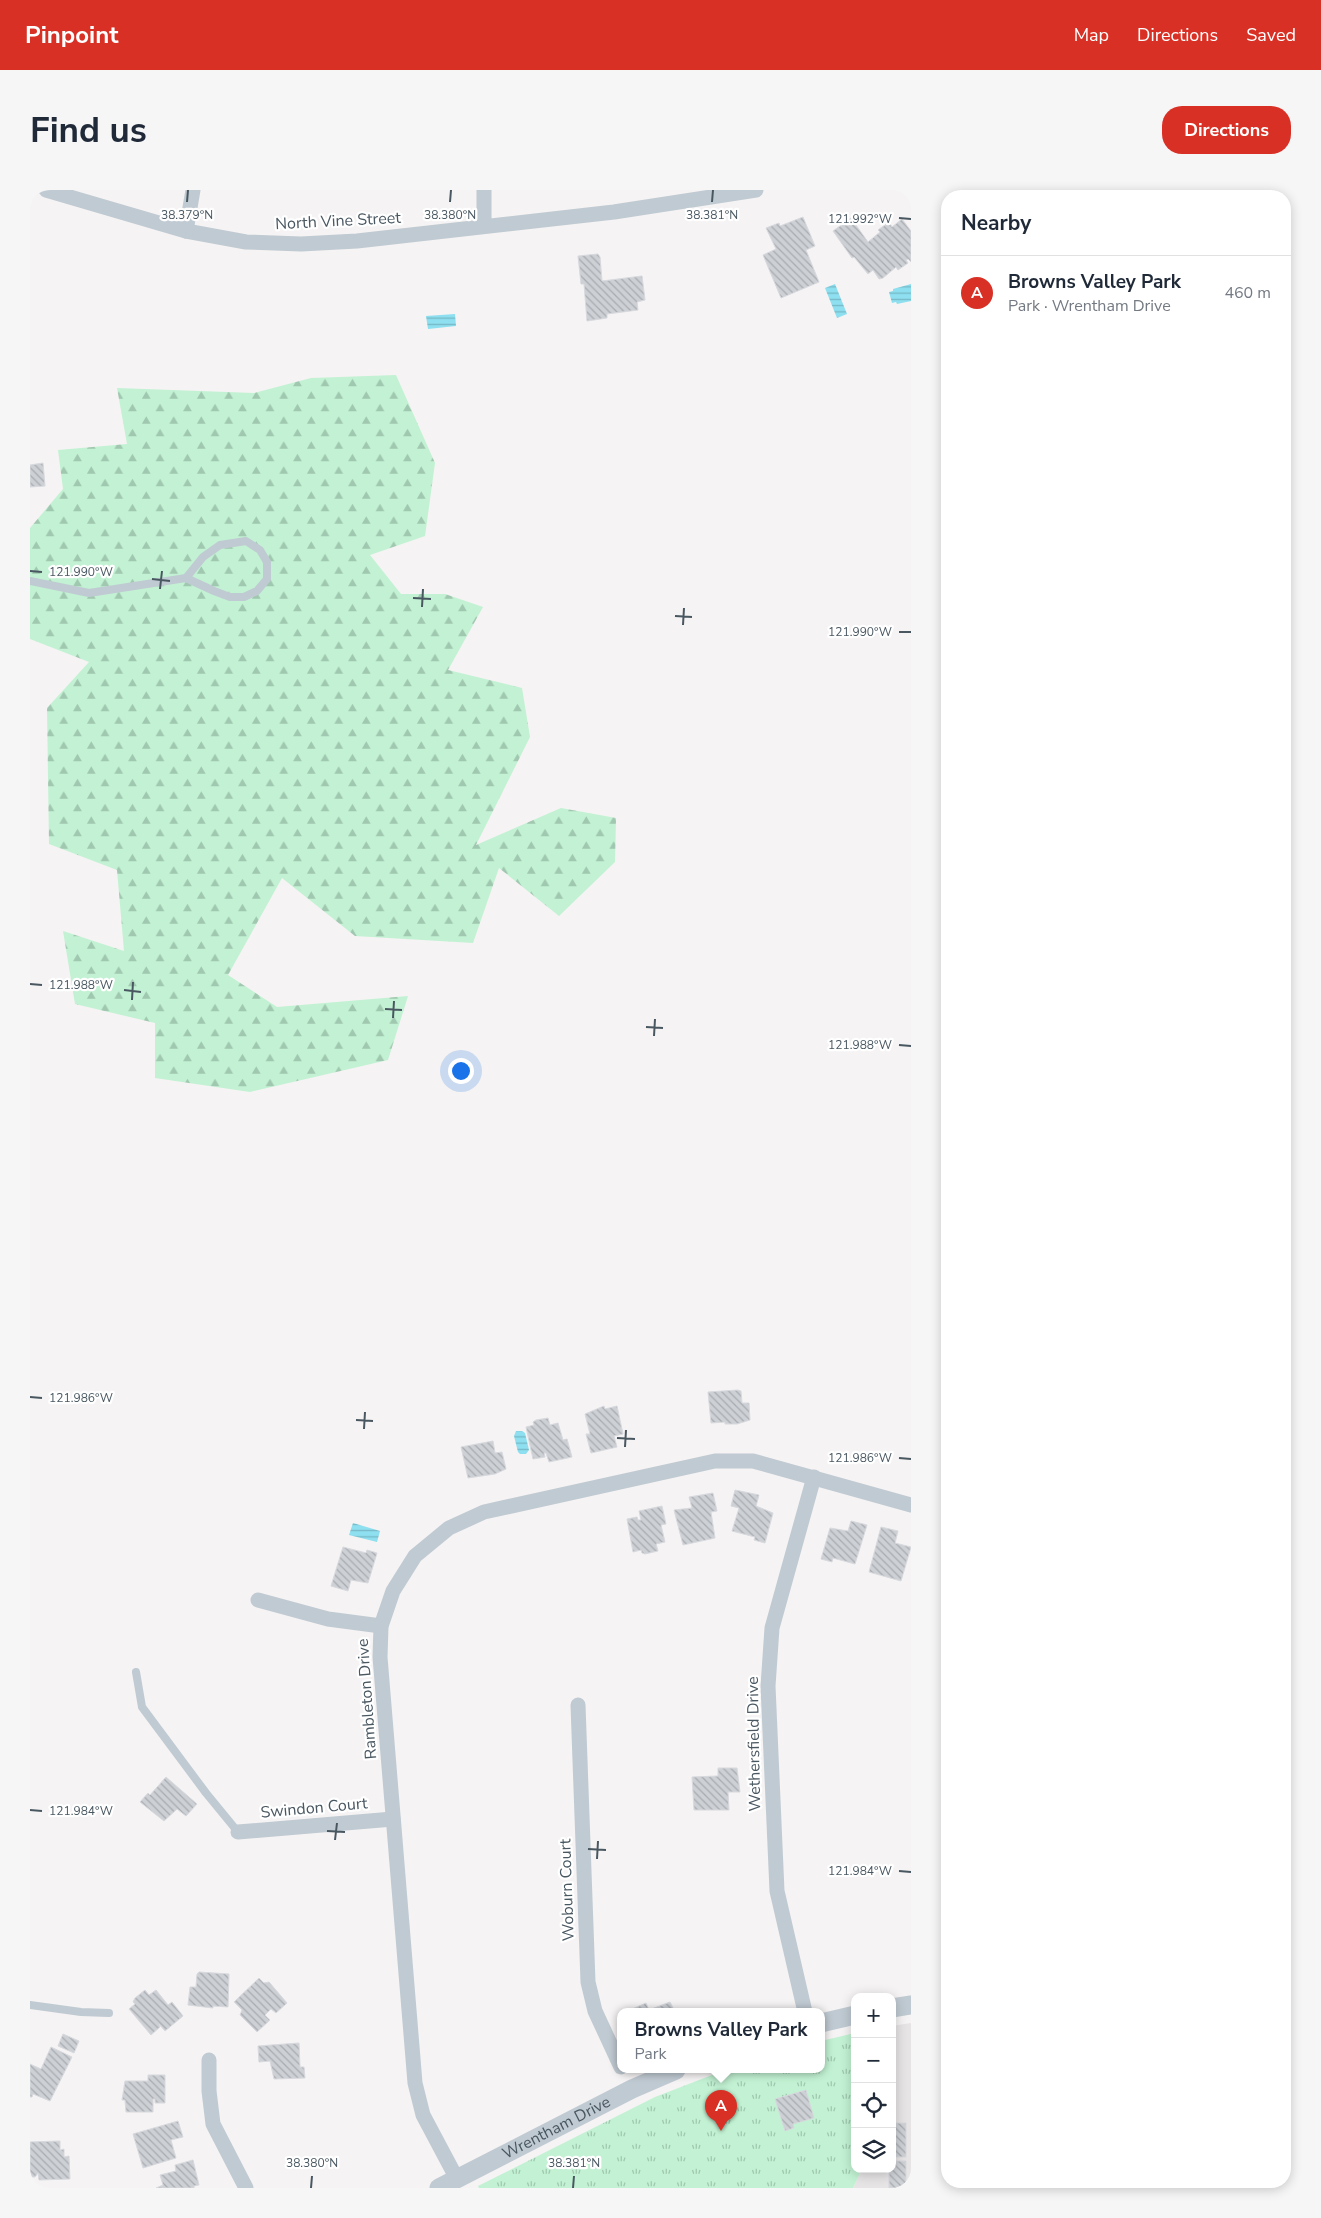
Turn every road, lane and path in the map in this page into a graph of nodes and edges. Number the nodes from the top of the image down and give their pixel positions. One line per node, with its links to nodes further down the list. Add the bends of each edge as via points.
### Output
1 (46, 190): 6 (street, North Vine Street)
2 (192, 190): 6 (street)
3 (484, 190): 5 (street)
4 (756, 190): 5 (street, North Vine Street, via 614,212)
5 (484, 226): 6 (street, North Vine Street, via 357,241 300,244 246,242)
6 (186, 231)
7 (186, 578): 7 (lane, via 203,557 220,545 246,542 260,550 267,562 267,579 257,591 244,597 214,592); 8 (lane, via 89,593)
8 (30, 581)
9 (814, 1478): 10 (street, Rambleton Drive); 12 (street, Rambleton Drive, via 753,1461 715,1461 484,1512 448,1528 415,1556 393,1591); 19 (street, Wethersfield Drive, via 772,1628 768,1686 777,1891)
10 (911, 1505)
11 (258, 1600): 12 (street, via 328,1619)
12 (380, 1626): 15 (street, Rambleton Drive)
13 (136, 1672): 16 (lane, via 142,1707)
14 (578, 1705): 24 (street, Woburn Court, via 588,1982 595,2011)
15 (393, 1820): 16 (street, Swindon Court); 29 (street, Rambleton Drive, via 415,2083 424,2115)
16 (238, 1832)
17 (30, 2005): 21 (lane)
18 (911, 2006): 20 (street)
19 (804, 2008)
20 (896, 2008)
21 (109, 2013)
22 (851, 2016): 23 (street)
23 (825, 2023)
24 (617, 2057)
25 (209, 2060): 30 (street, via 213,2124)
26 (624, 2073): 28 (street, Woburn Court)
27 (669, 2073): 28 (street, Wrentham Drive)
28 (632, 2089): 29 (street, Wrentham Drive)
29 (456, 2179): 31 (street, Wrentham Drive)
30 (246, 2188)
31 (439, 2188)

